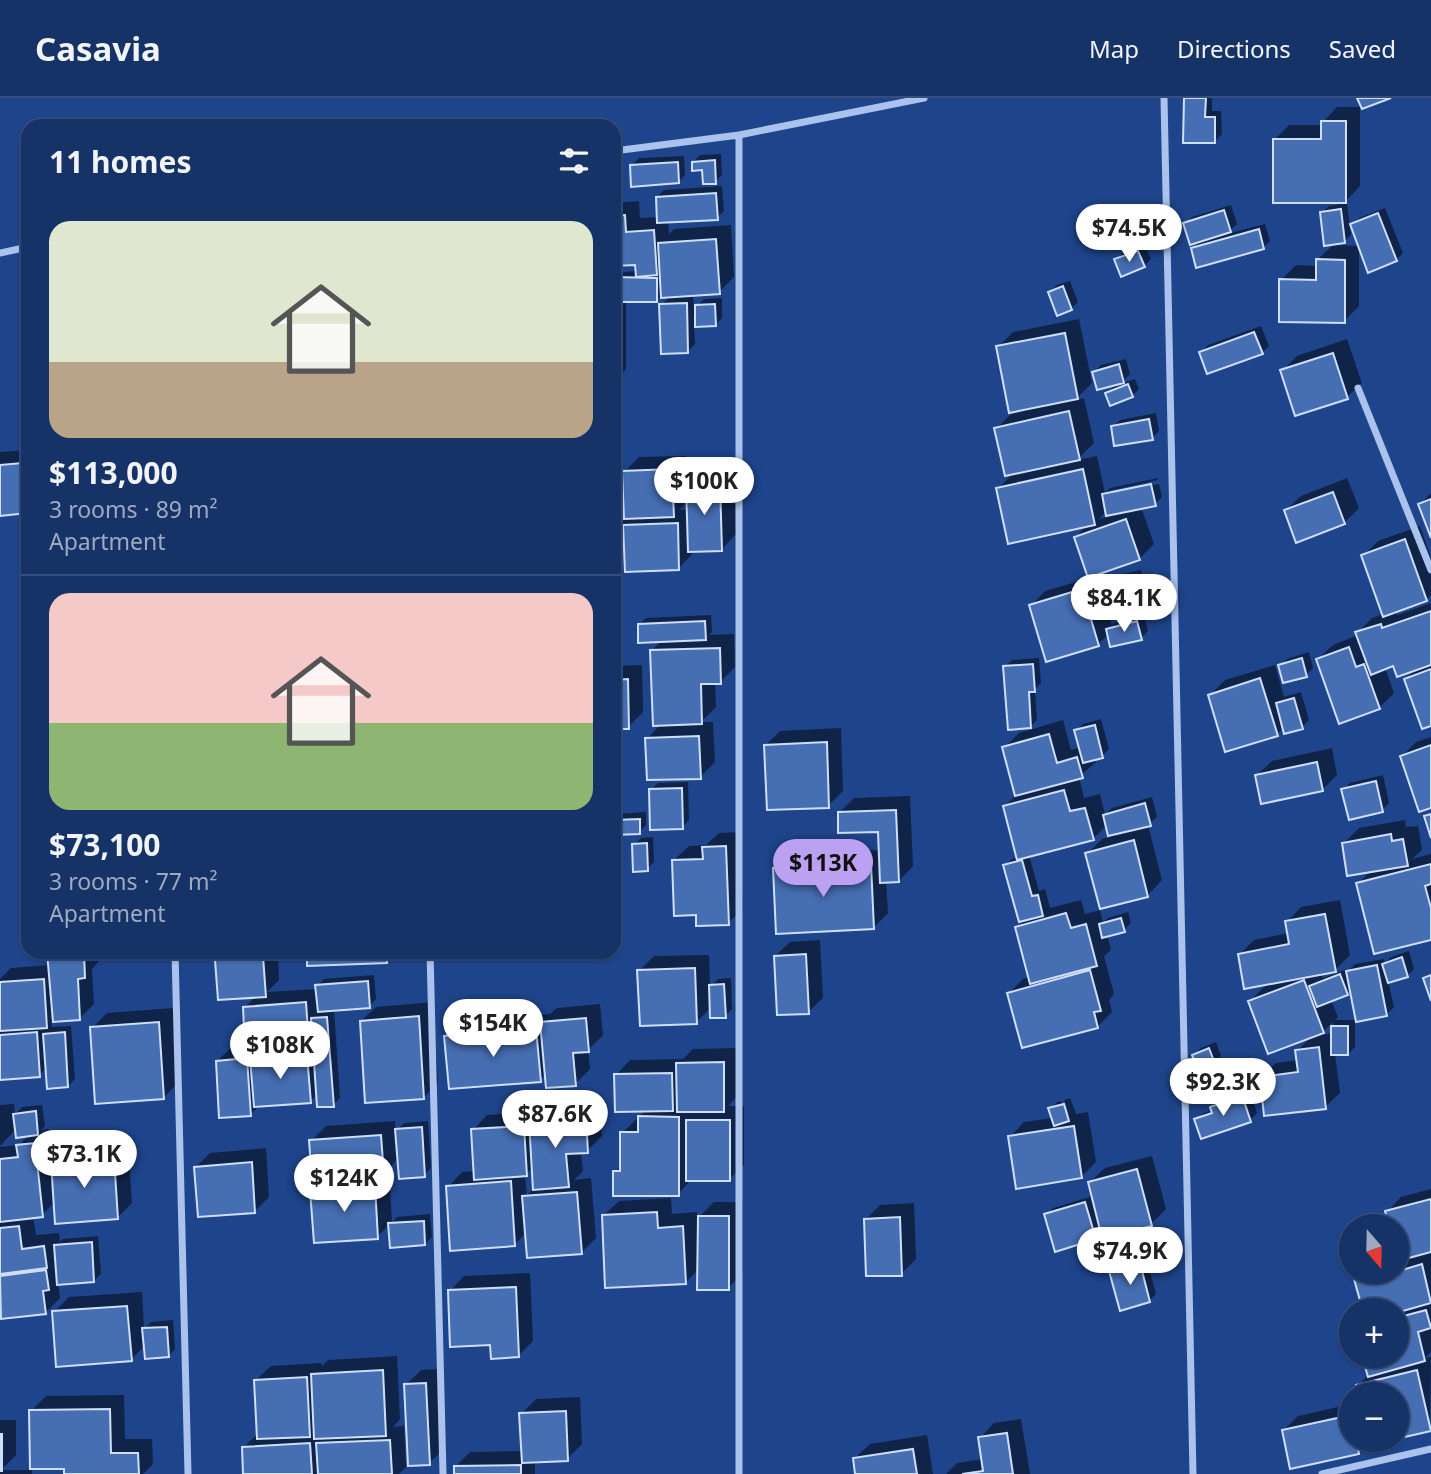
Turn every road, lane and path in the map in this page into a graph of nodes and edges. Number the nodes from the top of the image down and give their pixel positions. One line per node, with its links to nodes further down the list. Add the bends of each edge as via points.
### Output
1 (924, 98): 3 (street)
2 (1164, 98): 15 (street)
3 (740, 135): 4 (street); 14 (street)
4 (621, 150)
5 (21, 248): 6 (street)
6 (0, 253)
7 (1358, 388): 8 (street)
8 (1431, 570)
9 (175, 959): 12 (street)
10 (430, 959): 13 (street)
11 (1431, 1449): 16 (street)
12 (188, 1474)
13 (443, 1474)
14 (739, 1474)
15 (1193, 1474)
16 (1322, 1474)

